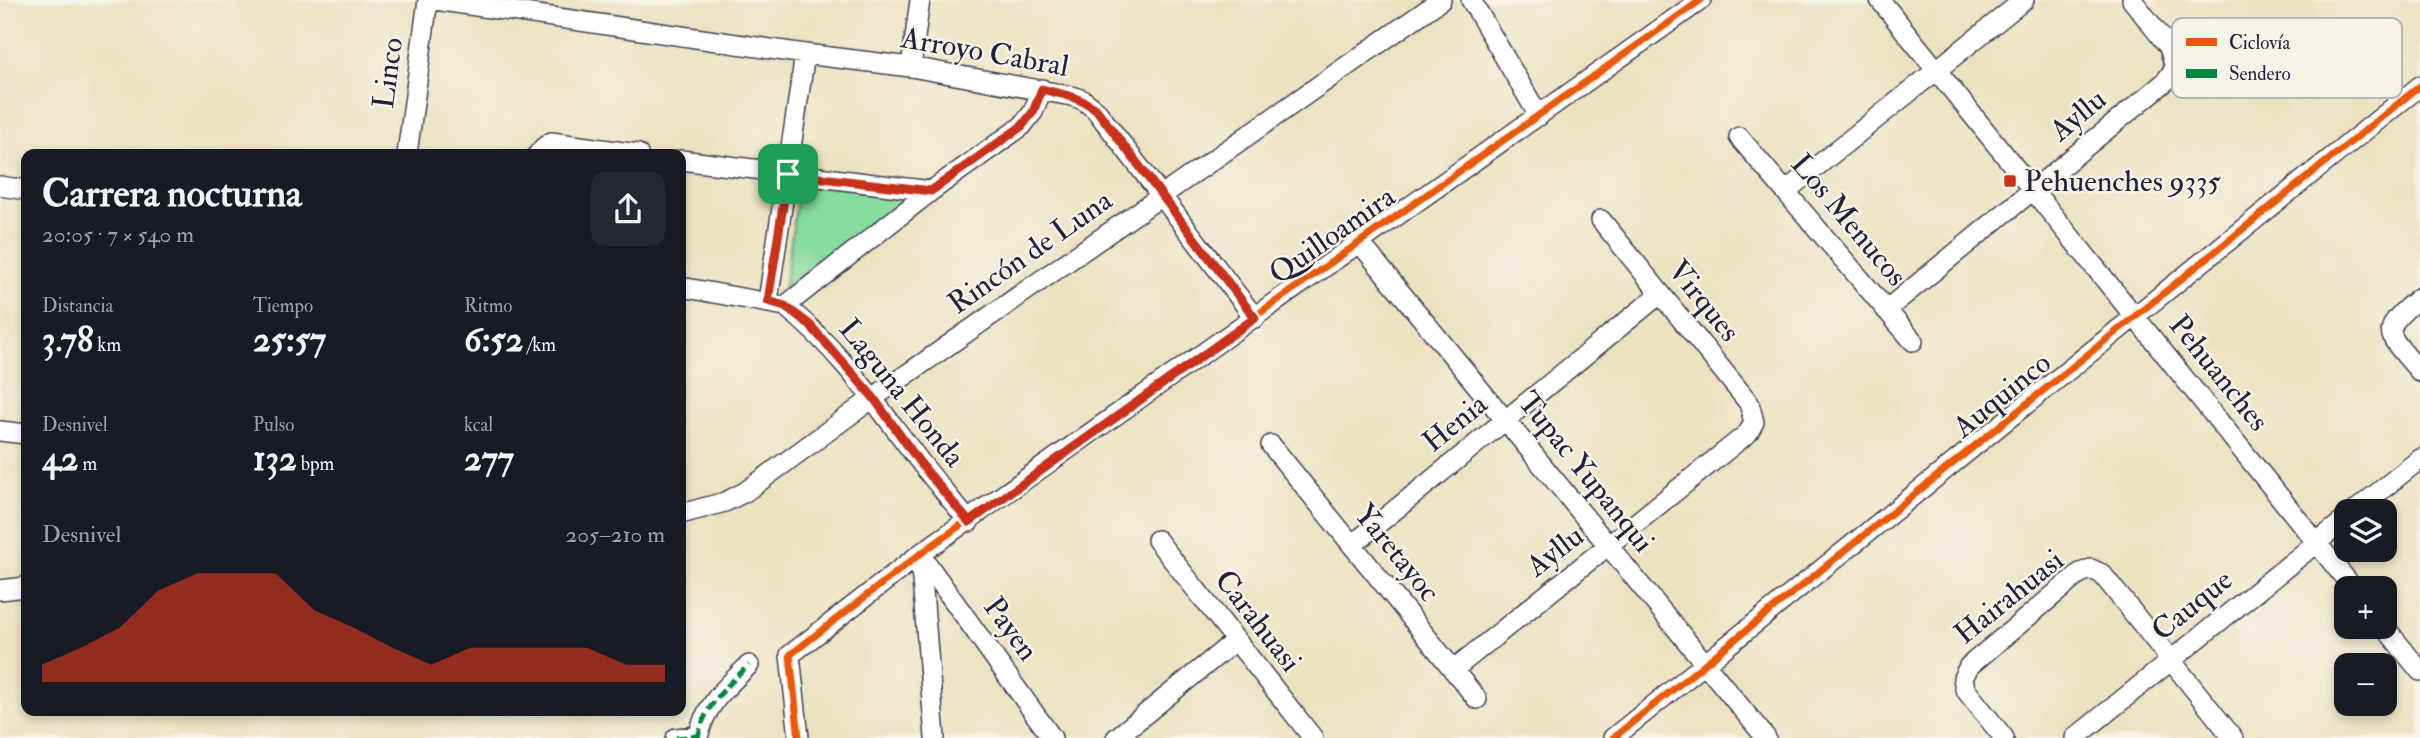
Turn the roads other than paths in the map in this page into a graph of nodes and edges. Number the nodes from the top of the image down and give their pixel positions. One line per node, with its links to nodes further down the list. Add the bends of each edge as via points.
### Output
1 (428, 0): 19 (street, Linco)
2 (435, 0): 10 (street, Arroyo Cabral)
3 (920, 0): 12 (street)
4 (1441, 0): 29 (street, Rincón de Luna)
5 (1471, 0): 17 (street)
6 (1701, 0): 17 (street, Quilloamira)
7 (1880, 0): 13 (street, Pehuanches)
8 (2024, 0): 13 (street)
9 (2132, 0): 11 (street, Ayllu, via 2169,47)
10 (805, 54): 12 (street, Arroyo Cabral); 23 (street)
11 (2172, 58)
12 (911, 67): 16 (street, Arroyo Cabral)
13 (1936, 69): 27 (street); 28 (street, Pehuanches)
14 (2172, 72): 28 (street, Ayllu)
15 (2420, 86): 37 (street, Auquinco)
16 (1042, 89): 26 (street, via 1022,126); 29 (street, Arroyo Cabral, via 1083,100 1096,109)
17 (1539, 116): 31 (street, Quilloamira)
18 (1739, 137): 27 (street, Los Menucos)
19 (408, 149)
20 (541, 149): 21 (street, via 551,142)
21 (602, 149)
22 (686, 161): 23 (street)
23 (788, 174): 26 (street); 35 (street)
24 (0, 186): 25 (street)
25 (21, 189)
26 (931, 191): 35 (street)
27 (1786, 191): 36 (street, Los Menucos)
28 (2033, 191): 36 (street, Ayllu); 37 (street, Pehuanches)
29 (1162, 195): 38 (street, Arroyo Cabral); 41 (street, Rincón de Luna)
30 (1601, 220): 33 (street, Virques)
31 (1360, 243): 38 (street, Quilloamira); 42 (street, Tupac Yupanqui)
32 (686, 288): 35 (street, Laguna Honda)
33 (1660, 294): 42 (street, Henia); 43 (street, Virques, via 1749,402)
34 (2420, 297): 40 (street, via 2396,316 2390,327 2392,337)
35 (777, 304): 41 (street, Laguna Honda, via 809,324)
36 (1886, 310): 39 (street, Los Menucos)
37 (2135, 317): 53 (street, Pehuanches); 63 (street, Auquinco)
38 (1255, 318): 50 (street, Quilloamira)
39 (1913, 341)
40 (2420, 372)
41 (873, 397): 49 (street, Rincón de Luna, via 745,492); 50 (street, Laguna Honda)
42 (1505, 420): 54 (street, Henia); 55 (street, Tupac Yupanqui)
43 (1754, 422): 55 (street, Ayllu, via 1748,433)
44 (0, 431): 45 (street)
45 (21, 433)
46 (1271, 444): 54 (street, Yaretayoc)
47 (2420, 459): 48 (street)
48 (2370, 499)
49 (686, 513)
50 (969, 522): 56 (street, Quilloamira)
51 (2334, 527): 53 (street, Cauque)
52 (1157, 540): 61 (street, Carahuasi)
53 (2316, 542): 57 (street, Pehuanches); 62 (street, Cauque)
54 (1352, 545): 65 (street, Yaretayoc)
55 (1609, 547): 63 (street, Tupac Yupanqui); 65 (street, Ayllu)
56 (920, 554): 70 (street, Quilloamira, via 790,656); 71 (street); 72 (street, Payen)
57 (2343, 576)
58 (21, 588): 59 (street)
59 (0, 590)
60 (2394, 639): 66 (street)
61 (1236, 640): 73 (street); 74 (street, Carahuasi)
62 (2172, 660): 77 (street, Hairahuasi, via 2102,574 2091,569 2080,573 1969,666 1963,678 1965,689); 78 (street, Cauque); 79 (street)
63 (1705, 664): 75 (street, Auquinco); 76 (street, Tupac Yupanqui)
64 (749, 665): 68 (street, via 704,715)
65 (1453, 670): 67 (street, Yaretayoc)
66 (2420, 671)
67 (1477, 699)
68 (698, 737): 69 (street)
69 (676, 738)
70 (799, 738)
71 (935, 738)
72 (1052, 738)
73 (1116, 738)
74 (1313, 738)
75 (1613, 738)
76 (1766, 738)
77 (2004, 738)
78 (2075, 738)
79 (2233, 738)

